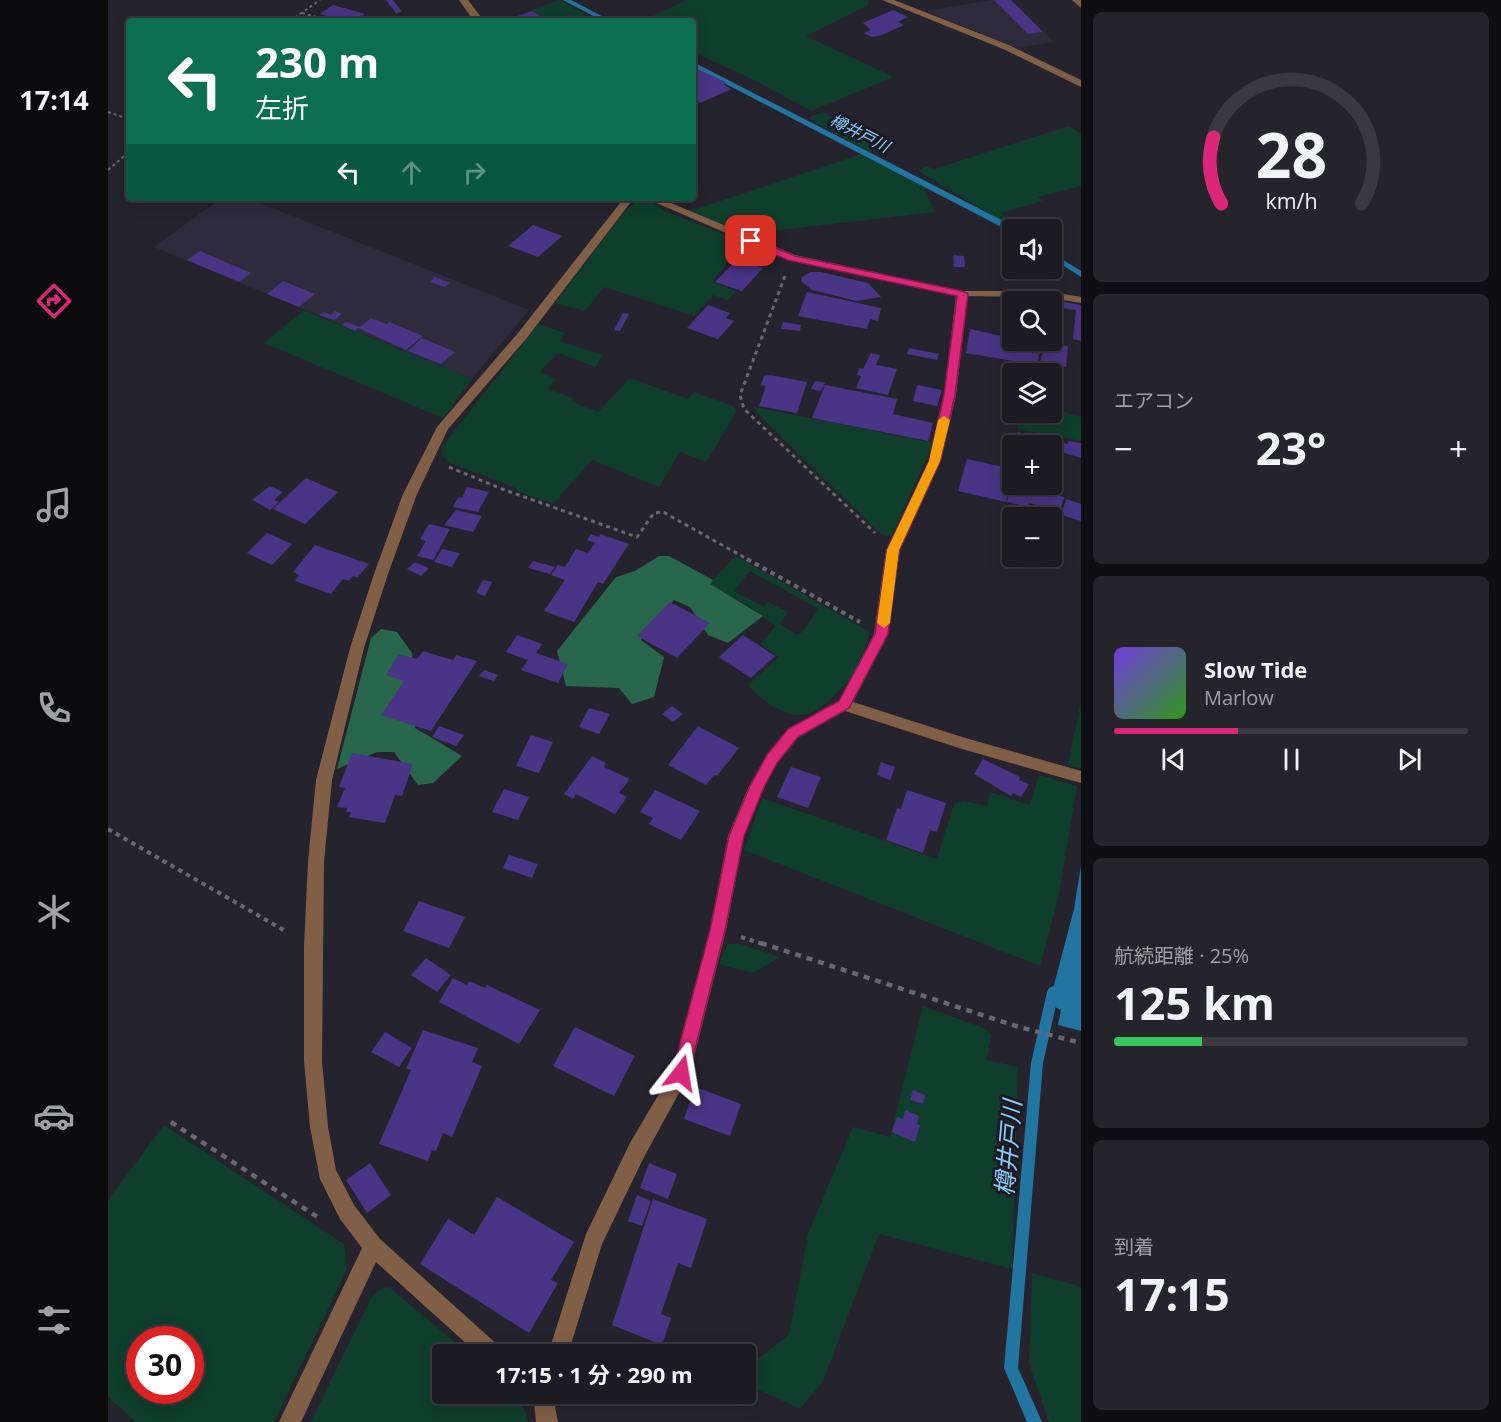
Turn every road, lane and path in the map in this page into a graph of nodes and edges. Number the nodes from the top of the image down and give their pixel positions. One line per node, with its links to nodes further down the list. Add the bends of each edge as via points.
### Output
1 (320, 0): 6 (path)
2 (463, 0): 9 (street)
3 (886, 0): 10 (street, via 1006,47)
4 (1076, 0): 5 (street)
5 (1081, 5)
6 (302, 13): 7 (path); 8 (path)
7 (294, 18)
8 (320, 18)
9 (477, 18)
10 (1081, 84)
11 (108, 112): 12 (path)
12 (126, 118)
13 (126, 155): 14 (path)
14 (108, 170)
15 (627, 201): 20 (street, via 522,336 443,427)
16 (657, 201): 17 (street)
17 (792, 258): 18 (street); 21 (path, via 740,395 744,409)
18 (962, 294): 19 (street, via 1046,294); 21 (street, via 950,395 935,461)
19 (1081, 300)
20 (428, 458): 22 (path, via 637,537 654,513 663,512); 27 (street, via 410,494 357,648 324,780)
21 (893, 550): 22 (street)
22 (882, 634): 23 (street)
23 (844, 705): 24 (street); 26 (street, via 793,733 772,759 736,836)
24 (1077, 775)
25 (108, 830): 27 (path)
26 (718, 930): 28 (path, via 1019,1027); 33 (street, via 681,1073 637,1150 593,1241)
27 (313, 947): 30 (street, via 319,1127 327,1172)
28 (1081, 1043)
29 (171, 1122): 30 (path, via 320,1218)
30 (347, 1212): 31 (street)
31 (373, 1246): 32 (street); 34 (street)
32 (482, 1344)
33 (561, 1344)
34 (290, 1422)

